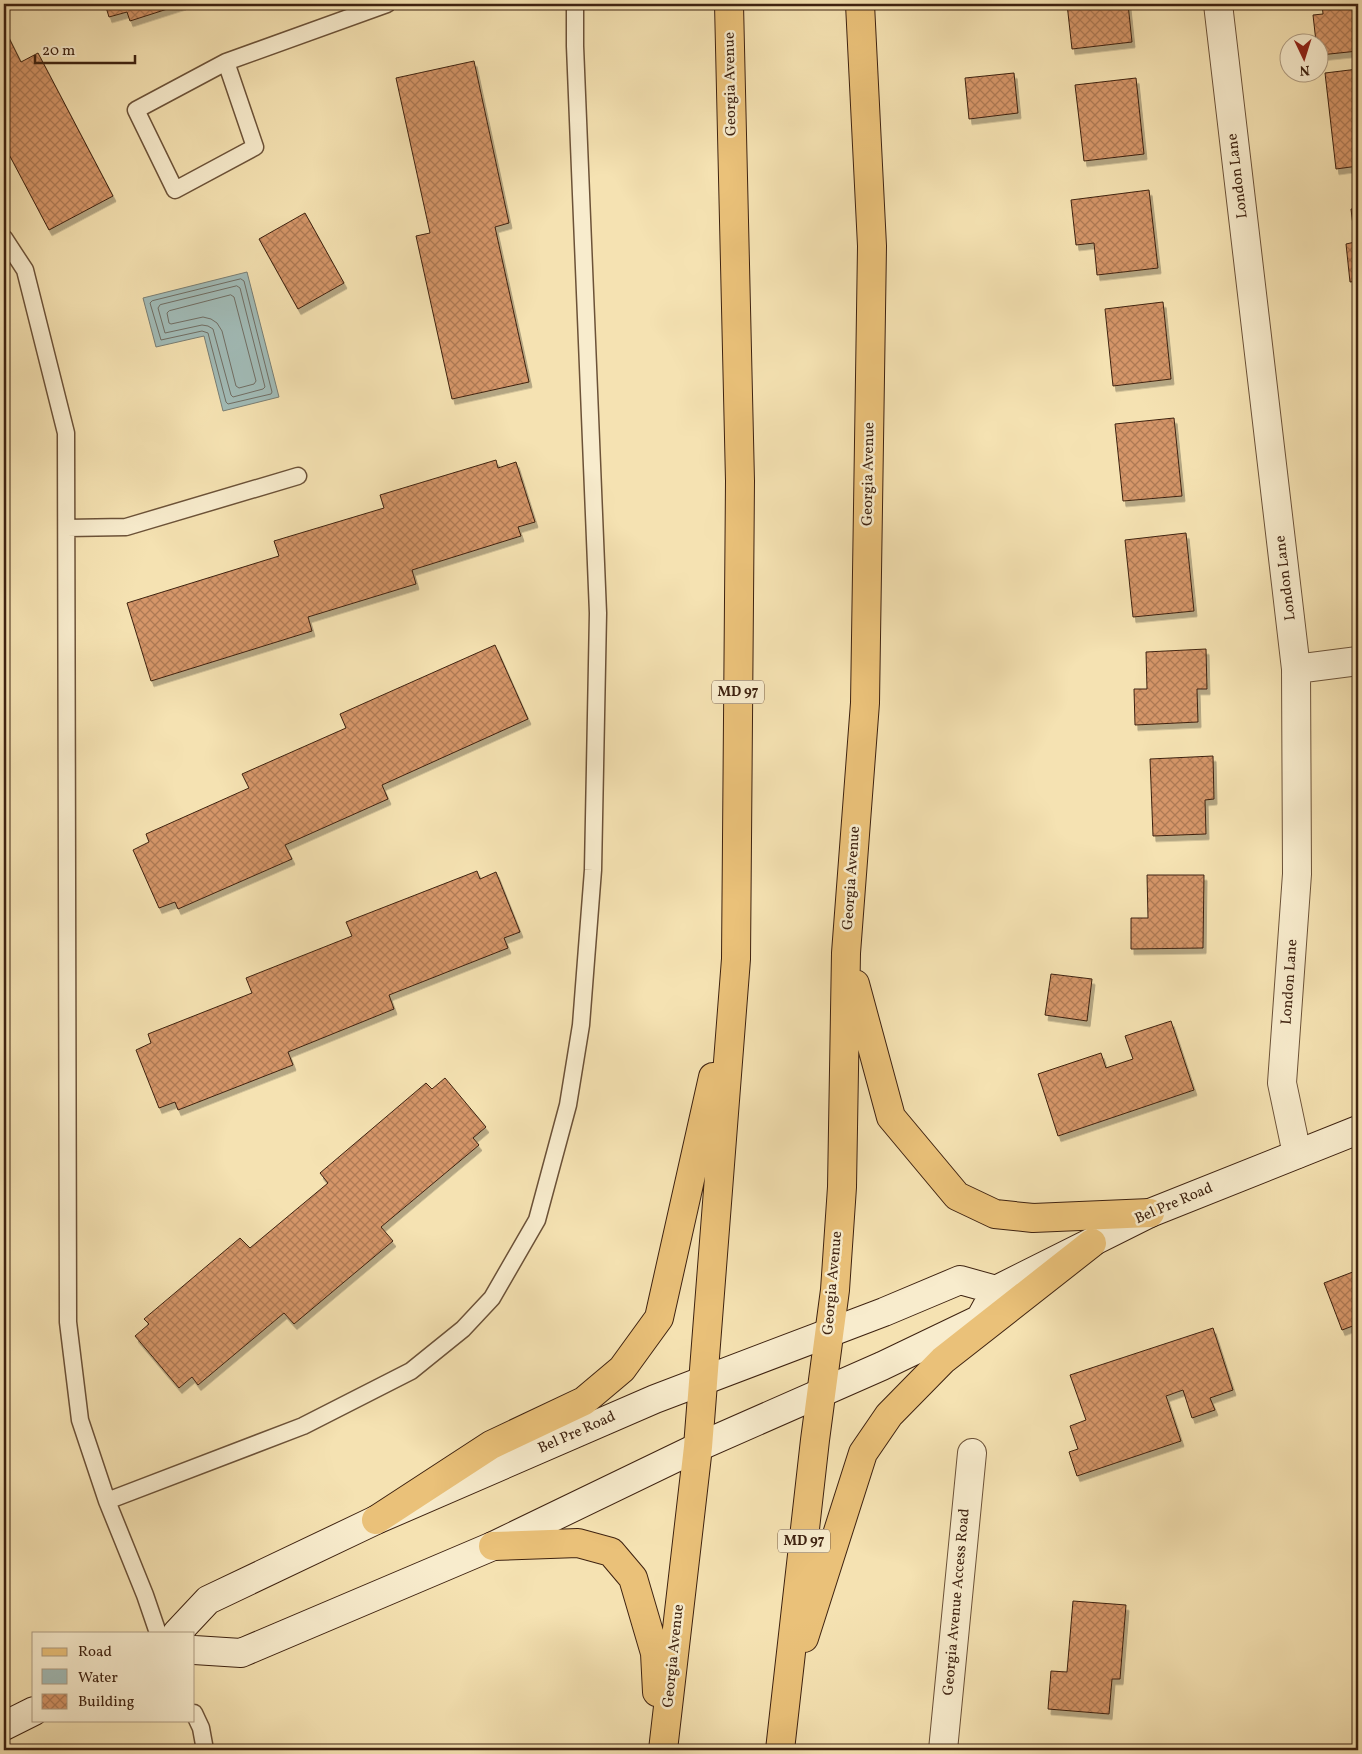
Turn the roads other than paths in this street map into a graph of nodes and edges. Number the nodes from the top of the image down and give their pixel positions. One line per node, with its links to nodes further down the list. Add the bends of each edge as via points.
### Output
1 (387, 4): 6 (lane)
2 (576, 4): 24 (lane, via 598,613 593,870 581,1025 568,1105 537,1220 492,1298 463,1329 411,1371 303,1426)
3 (729, 4): 13 (main road, Georgia Avenue / MD 97, via 740,481)
4 (860, 4): 12 (main road, Georgia Avenue / MD 97, via 872,276 865,703)
5 (1218, 4): 11 (main road, London Lane)
6 (226, 62): 6 (lane, via 255,147 175,190 136,110)
7 (4, 238): 9 (lane, via 25,270 66,433)
8 (298, 476): 9 (lane, via 126,527)
9 (67, 528): 24 (lane, via 68,1322 80,1420)
10 (1358, 662): 11 (main road)
11 (1296, 669): 15 (main road, London Lane, via 1297,874 1282,1082)
12 (846, 953): 16 (main road, via 891,1117 954,1193 995,1214 1033,1218); 19 (main road, Georgia Avenue / MD 97, via 842,1187)
13 (734, 978): 20 (main road, Georgia Avenue / MD 97); 25 (main road, via 659,1318 622,1369 584,1402 491,1445)
14 (1358, 1130): 15 (main road, Bel Pre Road)
15 (1297, 1154): 16 (main road, Bel Pre Road)
16 (1150, 1213): 17 (main road, Bel Pre Road)
17 (1092, 1243): 18 (main road, Bel Pre Road); 30 (main road, via 943,1360 889,1415 863,1454)
18 (996, 1290): 19 (main road, Bel Pre Road, via 960,1280); 21 (main road, via 980,1319)
19 (829, 1332): 20 (main road, Bel Pre Road); 21 (main road, Georgia Avenue / MD 97)
20 (703, 1380): 22 (main road, Georgia Avenue / MD 97); 25 (main road, Bel Pre Road)
21 (821, 1392): 22 (main road); 30 (main road, Georgia Avenue / MD 97)
22 (698, 1447): 26 (main road); 35 (main road, Georgia Avenue / MD 97)
23 (972, 1453): 37 (main road, Georgia Avenue Access Road)
24 (106, 1501): 27 (lane)
25 (376, 1520): 28 (main road, Bel Pre Road, via 208,1600)
26 (492, 1546): 29 (main road, via 241,1653); 35 (main road, via 578,1543 611,1552 634,1578 655,1653)
27 (158, 1632)
28 (178, 1632)
29 (195, 1650)
30 (786, 1697): 36 (main road, Georgia Avenue / MD 97)
31 (32, 1712): 33 (main road)
32 (195, 1715): 34 (lane)
33 (4, 1726)
34 (205, 1750)
35 (662, 1750)
36 (780, 1750)
37 (943, 1750)

